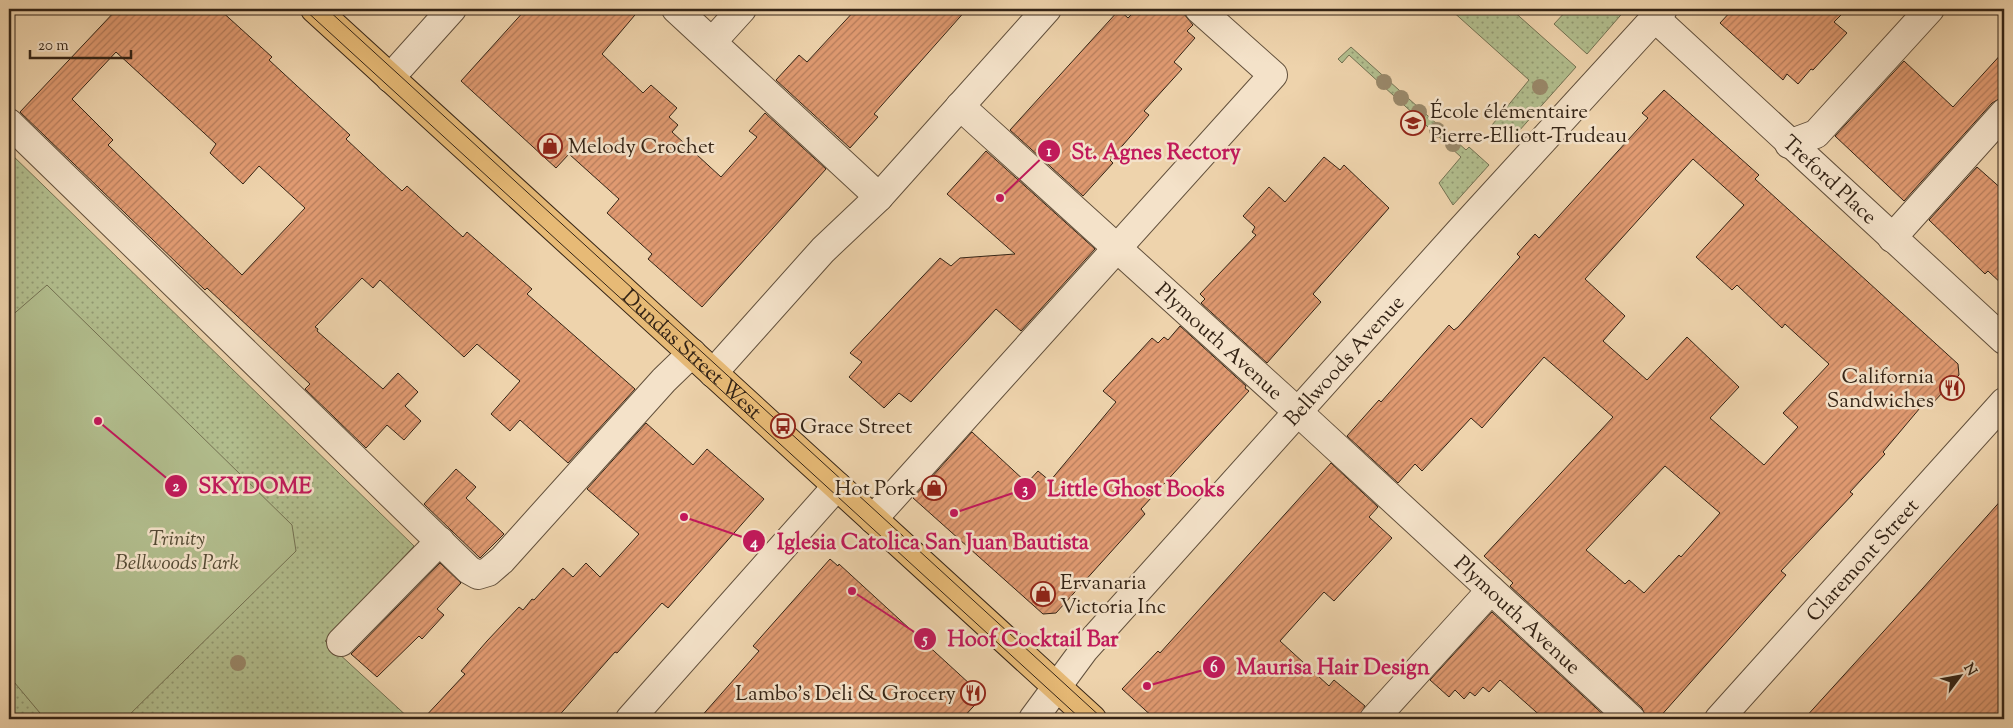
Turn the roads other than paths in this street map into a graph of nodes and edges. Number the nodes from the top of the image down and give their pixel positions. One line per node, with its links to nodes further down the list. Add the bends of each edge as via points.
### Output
1 (315, 9): 10 (main road, Dundas Street West)
2 (452, 9): 10 (street)
3 (676, 9): 9 (street)
4 (742, 9): 9 (street)
5 (1047, 9): 11 (street)
6 (1199, 9): 17 (street, via 1274,75)
7 (1930, 9): 14 (street, via 1816,134)
8 (1659, 14): 14 (street, Treford Place); 22 (street, Bellwoods Avenue)
9 (712, 42): 15 (street)
10 (390, 78): 19 (main road, Dundas Street West)
11 (960, 106): 15 (street); 17 (street, Plymouth Avenue)
12 (2004, 113): 16 (street)
13 (9, 123): 25 (street)
14 (1789, 144): 16 (street, Treford Place)
15 (879, 197): 20 (street, via 823,250)
16 (1892, 238): 18 (street, Treford Place)
17 (1117, 250): 22 (street, Plymouth Avenue); 24 (street)
18 (2004, 340)
19 (692, 353): 20 (main road, Dundas Street West); 25 (street, via 488,572 478,575 469,570)
20 (713, 373): 23 (main road, Dundas Street West)
21 (2004, 402): 34 (street, Claremont Street)
22 (1298, 412): 26 (street, Plymouth Avenue); 28 (street, Bellwoods Avenue, via 1084,650)
23 (837, 486): 24 (main road, Dundas Street West); 29 (street)
24 (873, 519): 28 (main road, Dundas Street West)
25 (440, 542): 27 (street)
26 (1491, 590): 32 (street); 33 (street, Plymouth Avenue)
27 (341, 642)
28 (1057, 687): 30 (street, Bellwoods Avenue); 31 (main road, Dundas Street West)
29 (630, 719)
30 (1033, 719)
31 (1092, 719)
32 (1374, 719)
33 (1631, 719)
34 (1719, 719)

